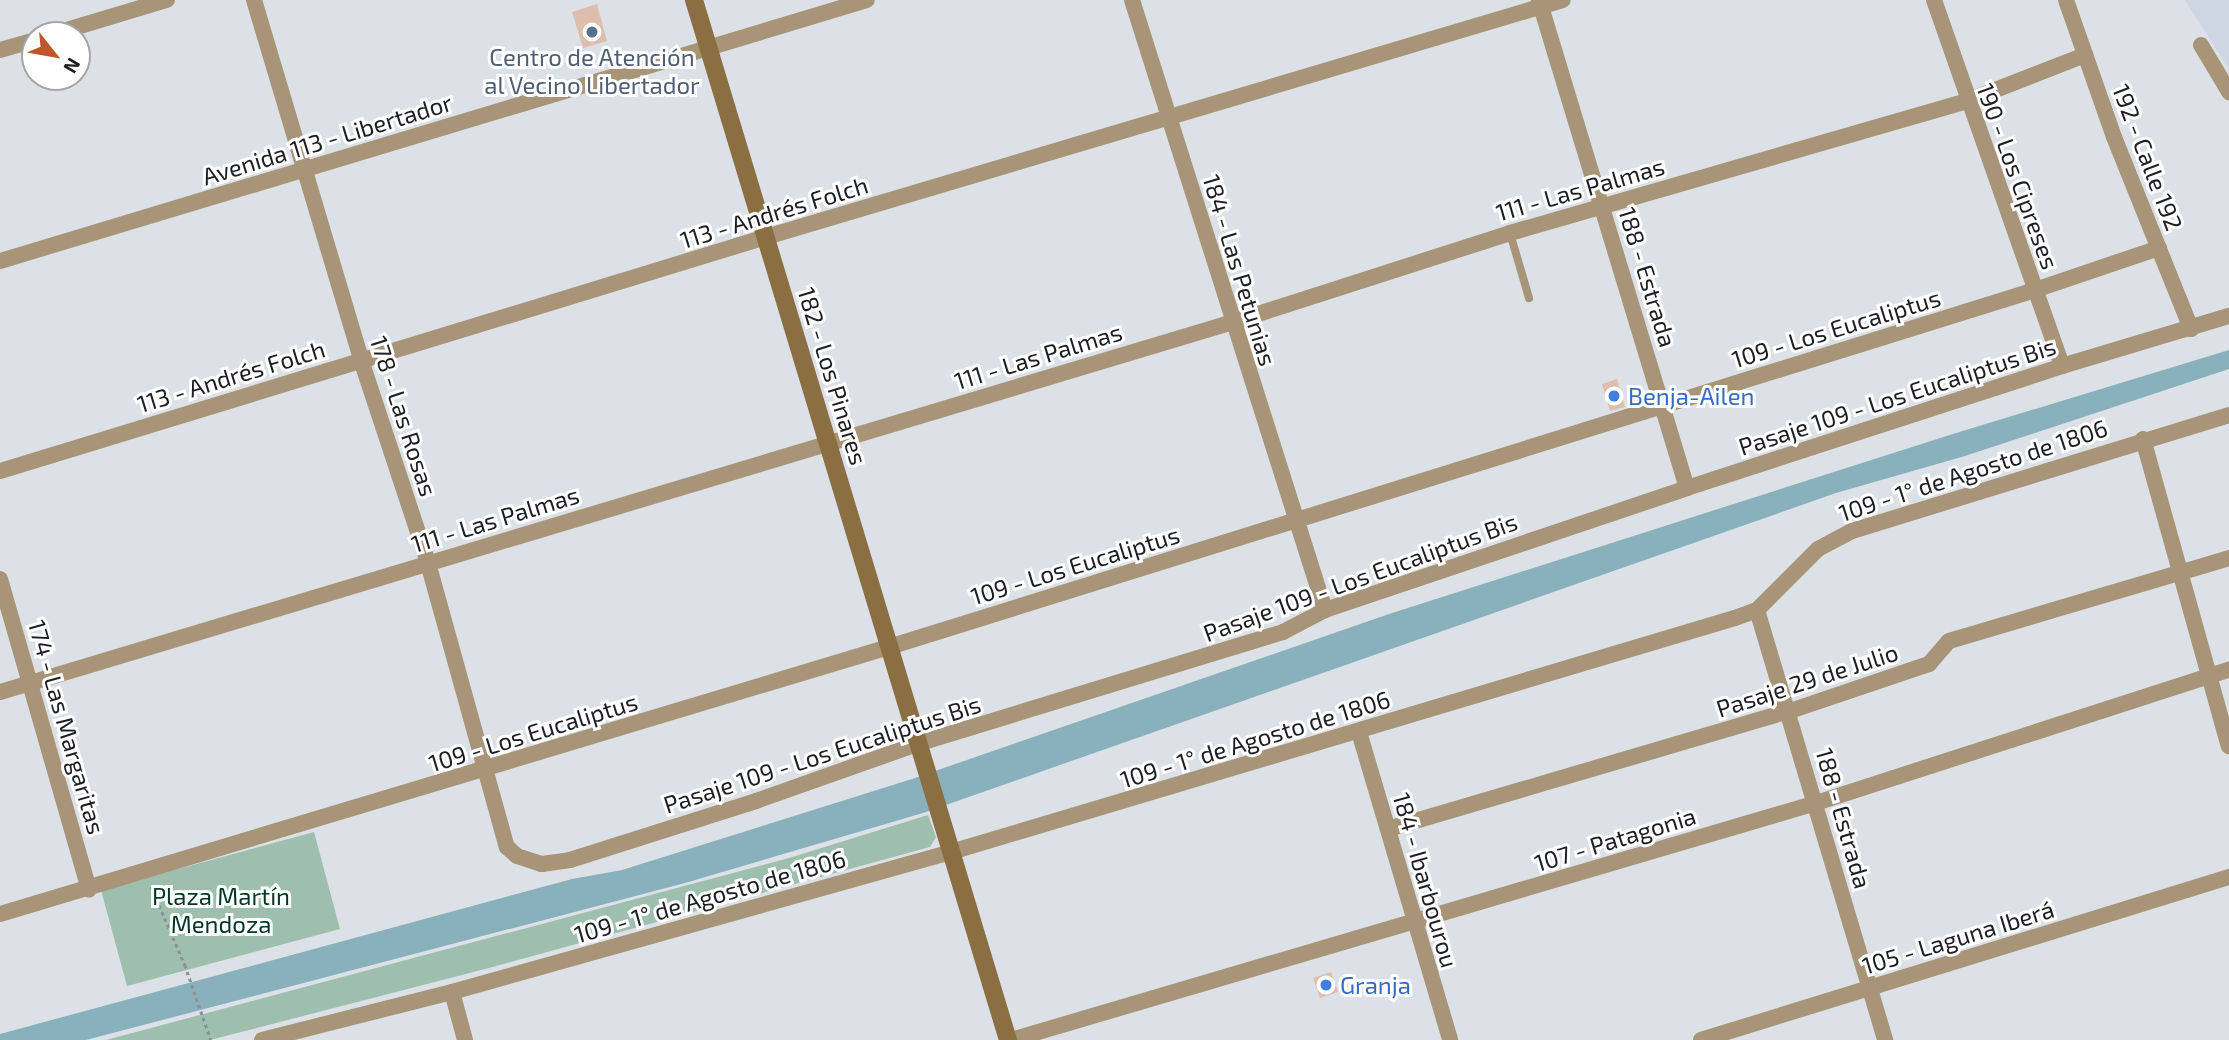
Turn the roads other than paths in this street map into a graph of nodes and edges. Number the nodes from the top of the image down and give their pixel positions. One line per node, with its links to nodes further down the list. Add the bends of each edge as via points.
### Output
1 (167, 0): 10 (street)
2 (254, 0): 19 (street, 178 - Las Rosas)
3 (694, 0): 13 (street, 182 - Los Pinares)
4 (867, 0): 13 (street, Avenida 113 - Libertador)
5 (1132, 0): 18 (street, 184 - Las Petunias)
6 (1563, 0): 9 (street, 113 - Andrés Folch)
7 (1934, 0): 17 (street, 190 - Los Cipreses)
8 (2067, 0): 15 (street, 192 - Calle 192)
9 (1540, 4): 18 (street, 113 - Andrés Folch); 20 (street, 188 - Estrada)
10 (91, 23)
11 (21, 44): 14 (street)
12 (2201, 46): 16 (street)
13 (708, 49): 19 (street, Avenida 113 - Libertador); 22 (street, 182 - Los Pinares)
14 (0, 50)
15 (2085, 55): 17 (street, 111 - Las Palmas); 23 (street, 192 - Calle 192)
16 (2229, 92)
17 (1967, 101): 20 (street, 111 - Las Palmas); 25 (street, 190 - Los Cipreses)
18 (1169, 119): 22 (street, 113 - Andrés Folch); 28 (street, 184 - Las Petunias)
19 (305, 169): 24 (street, Avenida 113 - Libertador); 30 (street, 178 - Las Rosas)
20 (1602, 206): 21 (street, 111 - Las Palmas); 32 (street, 188 - Estrada)
21 (1510, 233): 26 (lane); 28 (street, 111 - Las Palmas)
22 (766, 237): 30 (street, 113 - Andrés Folch); 35 (street, 182 - Los Pinares)
23 (2159, 248): 25 (street, 109 - Los Eucaliptus); 29 (street, 192 - Calle 192)
24 (0, 261)
25 (2035, 290): 31 (street, 190 - Los Cipreses); 32 (street, 109 - Los Eucaliptus)
26 (1530, 298)
27 (2229, 316): 29 (street, Pasaje 109 - Los Eucaliptus Bis)
28 (1233, 322): 35 (street, 111 - Las Palmas); 38 (street, 184 - Las Petunias)
29 (2191, 329): 31 (street, Pasaje 109 - Los Eucaliptus Bis)
30 (362, 360): 36 (street, 113 - Andrés Folch); 40 (street, 178 - Las Rosas)
31 (2062, 366): 37 (street, Pasaje 109 - Los Eucaliptus Bis)
32 (1663, 406): 37 (street, 188 - Estrada); 38 (street, 109 - Los Eucaliptus)
33 (2229, 415): 34 (street, 109 - 1° de Agosto de 1806)
34 (2143, 439): 41 (street); 44 (street, 109 - 1° de Agosto de 1806, via 1852,531 1818,549)
35 (828, 442): 40 (street, 111 - Las Palmas); 45 (street, 182 - Los Pinares)
36 (0, 471)
37 (1688, 488): 43 (street, Pasaje 109 - Los Eucaliptus Bis)
38 (1295, 521): 43 (street, 184 - Las Petunias); 45 (street, 109 - Los Eucaliptus)
39 (2229, 558): 41 (street, Pasaje 29 de Julio)
40 (428, 563): 48 (street, 111 - Las Palmas); 54 (street, 178 - Las Rosas)
41 (2179, 574): 47 (street); 50 (street, Pasaje 29 de Julio, via 1949,641 1929,664)
42 (0, 579): 48 (street, 174 - Las Margaritas)
43 (1325, 610): 52 (street, Pasaje 109 - Los Eucaliptus Bis, via 1283,632)
44 (1758, 610): 50 (street, 188 - Estrada); 51 (street, 109 - 1° de Agosto de 1806)
45 (889, 647): 52 (street, 182 - Los Pinares); 54 (street, 109 - Los Eucaliptus)
46 (2229, 670): 47 (street, 107 - Patagonia)
47 (2208, 676): 53 (street); 55 (street, 107 - Patagonia)
48 (31, 683): 49 (street, 111 - Las Palmas); 60 (street, 174 - Las Margaritas)
49 (0, 692)
50 (1790, 711): 55 (street, 188 - Estrada); 56 (street, Pasaje 29 de Julio)
51 (1359, 732): 56 (street, 184 - Ibarbourou); 58 (street, 109 - 1° de Agosto de 1806)
52 (920, 743): 57 (street, Pasaje 109 - Los Eucaliptus Bis, via 570,860 531,861); 58 (street, 182 - Los Pinares)
53 (2229, 746)
54 (486, 770): 57 (street, 178 - Las Rosas); 60 (street, 109 - Los Eucaliptus)
55 (1816, 803): 62 (street, 107 - Patagonia); 63 (street, 188 - Estrada)
56 (1388, 829): 62 (street, 184 - Ibarbourou)
57 (507, 847)
58 (951, 852): 64 (street, 109 - 1° de Agosto de 1806); 67 (street, 182 - Los Pinares)
59 (2229, 877): 63 (street, 105 - Laguna Iberá)
60 (89, 889): 61 (street, 109 - Los Eucaliptus)
61 (0, 914)
62 (1414, 922): 67 (street, 107 - Patagonia); 68 (street, 184 - Ibarbourou)
63 (1869, 988): 69 (street, 105 - Laguna Iberá); 70 (street, 188 - Estrada)
64 (452, 992): 65 (street, 109 - 1° de Agosto de 1806); 66 (street)
65 (262, 1040)
66 (465, 1040)
67 (1010, 1040)
68 (1450, 1040)
69 (1701, 1040)
70 (1885, 1040)

